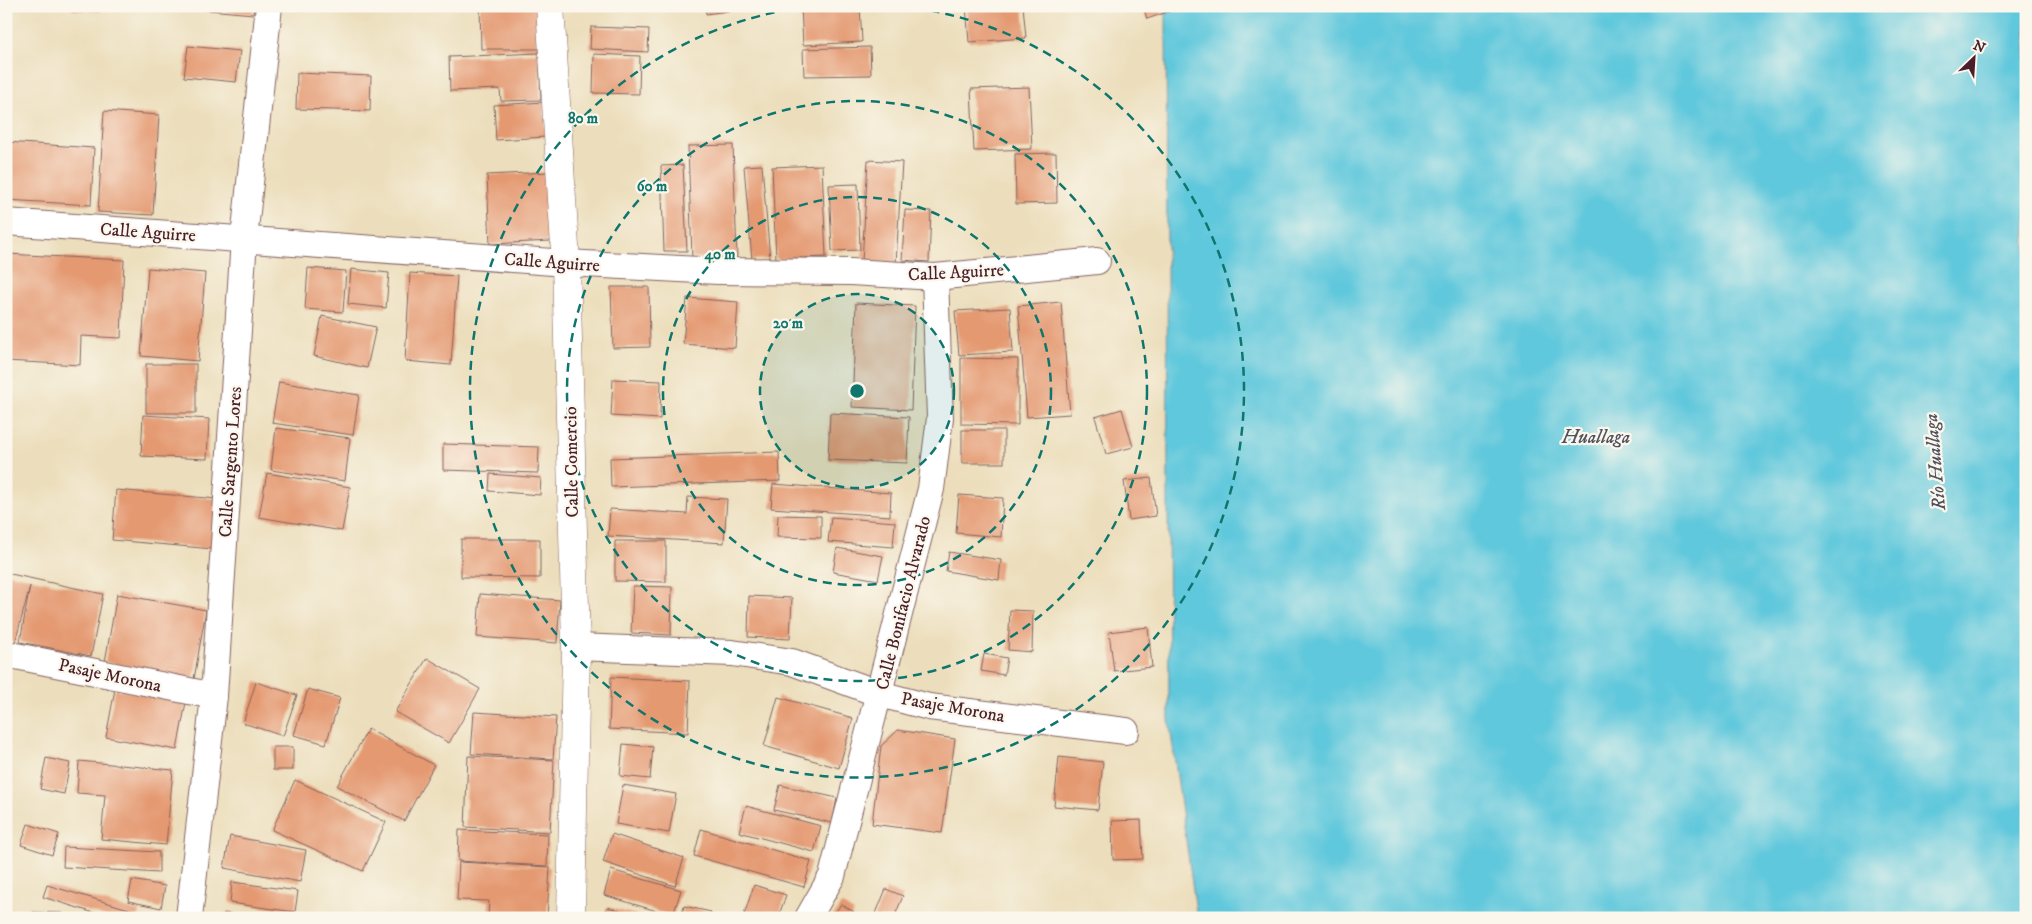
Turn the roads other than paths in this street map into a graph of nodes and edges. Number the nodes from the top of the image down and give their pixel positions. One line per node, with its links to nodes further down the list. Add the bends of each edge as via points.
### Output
1 (269, 6): 4 (street, Calle Sargento Lores)
2 (550, 6): 6 (street, Calle Comercio)
3 (6, 222): 4 (street, Calle Aguirre)
4 (244, 239): 6 (street, Calle Aguirre); 11 (street, Calle Sargento Lores)
5 (1097, 261): 7 (street, Calle Aguirre)
6 (566, 263): 7 (street, Calle Aguirre); 8 (street, Calle Comercio)
7 (934, 277): 10 (street, Calle Bonifacio Alvarado, via 940,418 931,489)
8 (576, 647): 10 (street, Pasaje Morona, via 732,653 783,661); 14 (street, Calle Comercio)
9 (6, 654): 11 (street, Pasaje Morona)
10 (880, 694): 12 (street, Pasaje Morona, via 929,707); 15 (street, Calle Bonifacio Alvarado, via 832,876)
11 (214, 696): 13 (street, Calle Sargento Lores)
12 (1126, 731)
13 (189, 918)
14 (570, 918)
15 (808, 918)

